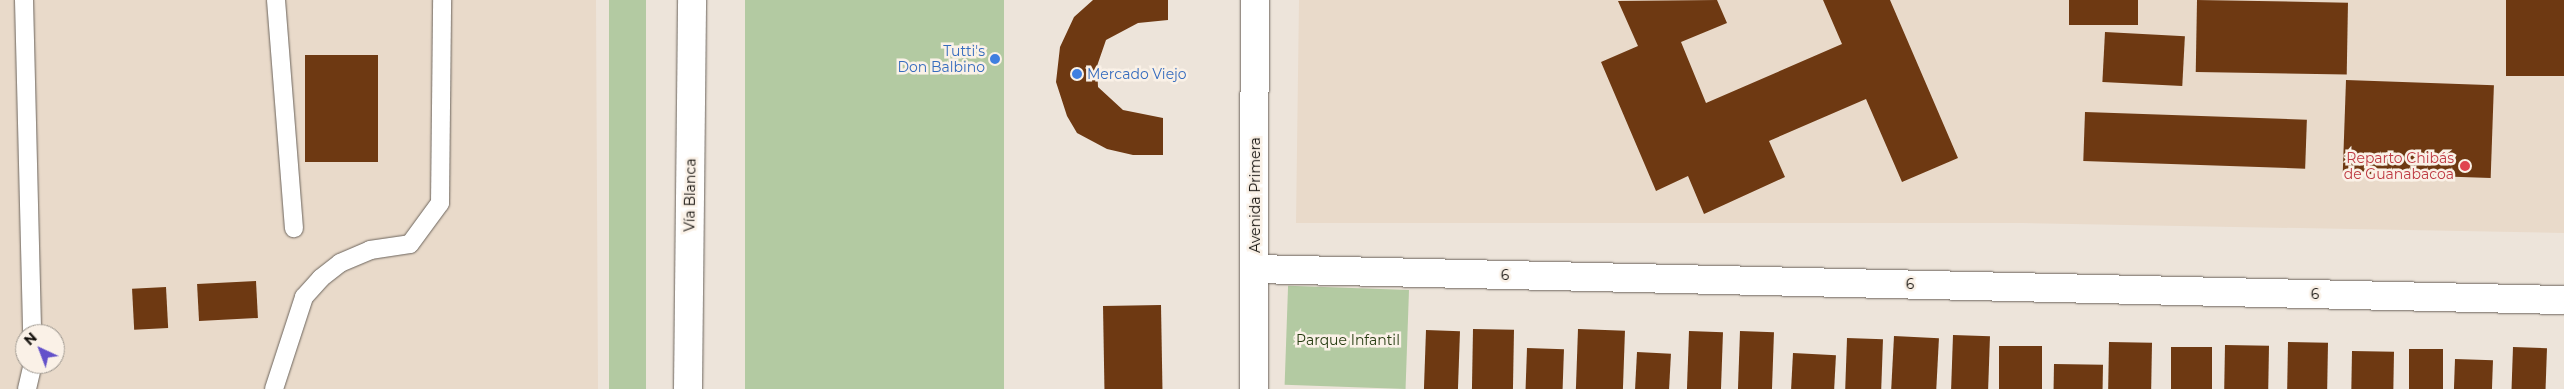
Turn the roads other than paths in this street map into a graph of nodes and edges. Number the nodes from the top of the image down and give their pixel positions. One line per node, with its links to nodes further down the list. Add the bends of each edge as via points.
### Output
1 (24, 0): 9 (lane)
2 (276, 0): 6 (lane)
3 (442, 0): 12 (lane, via 440,203 432,220 410,244 370,250 340,263 321,278 304,298)
4 (692, 0): 13 (street, Vía Blanca)
5 (1255, 0): 7 (street, Avenida Primera)
6 (294, 228)
7 (1256, 269): 8 (street, 6); 14 (street, Avenida Primera)
8 (2564, 300)
9 (32, 324)
10 (31, 374): 11 (lane)
11 (27, 389)
12 (274, 389)
13 (688, 389)
14 (1254, 389)

